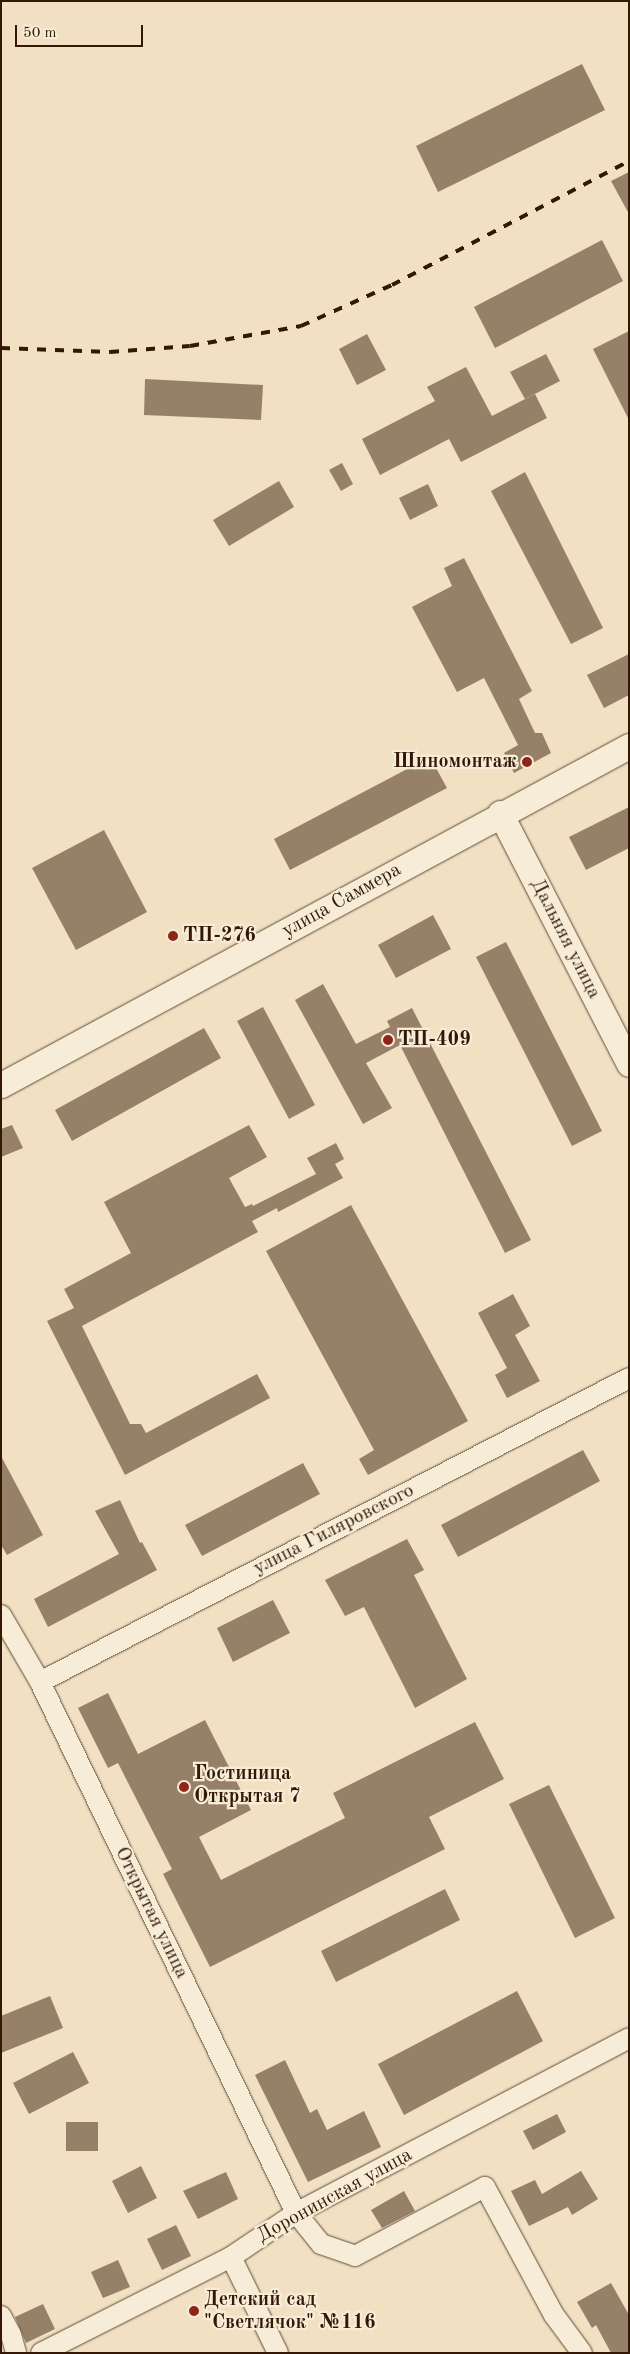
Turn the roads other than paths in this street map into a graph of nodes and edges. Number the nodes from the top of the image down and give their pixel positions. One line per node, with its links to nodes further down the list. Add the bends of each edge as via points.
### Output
1 (629, 746): 2 (street, улица Саммера)
2 (500, 813): 3 (street, Дальняя улица); 4 (street, улица Саммера)
3 (629, 1064)
4 (1, 1085)
5 (629, 1378): 7 (street, улица Гиляровского)
6 (1, 1615): 7 (street, Открытая улица)
7 (40, 1682): 9 (street, Открытая улица)
8 (629, 2038): 9 (street, Доронинская улица)
9 (296, 2214): 10 (street, Доронинская улица); 15 (street, Открытая улица, via 321,2244 355,2256 485,2187 554,2315)
10 (231, 2257): 13 (street, Доронинская улица); 14 (street)
11 (1, 2316): 12 (street)
12 (16, 2353)
13 (41, 2353)
14 (278, 2353)
15 (582, 2353)

